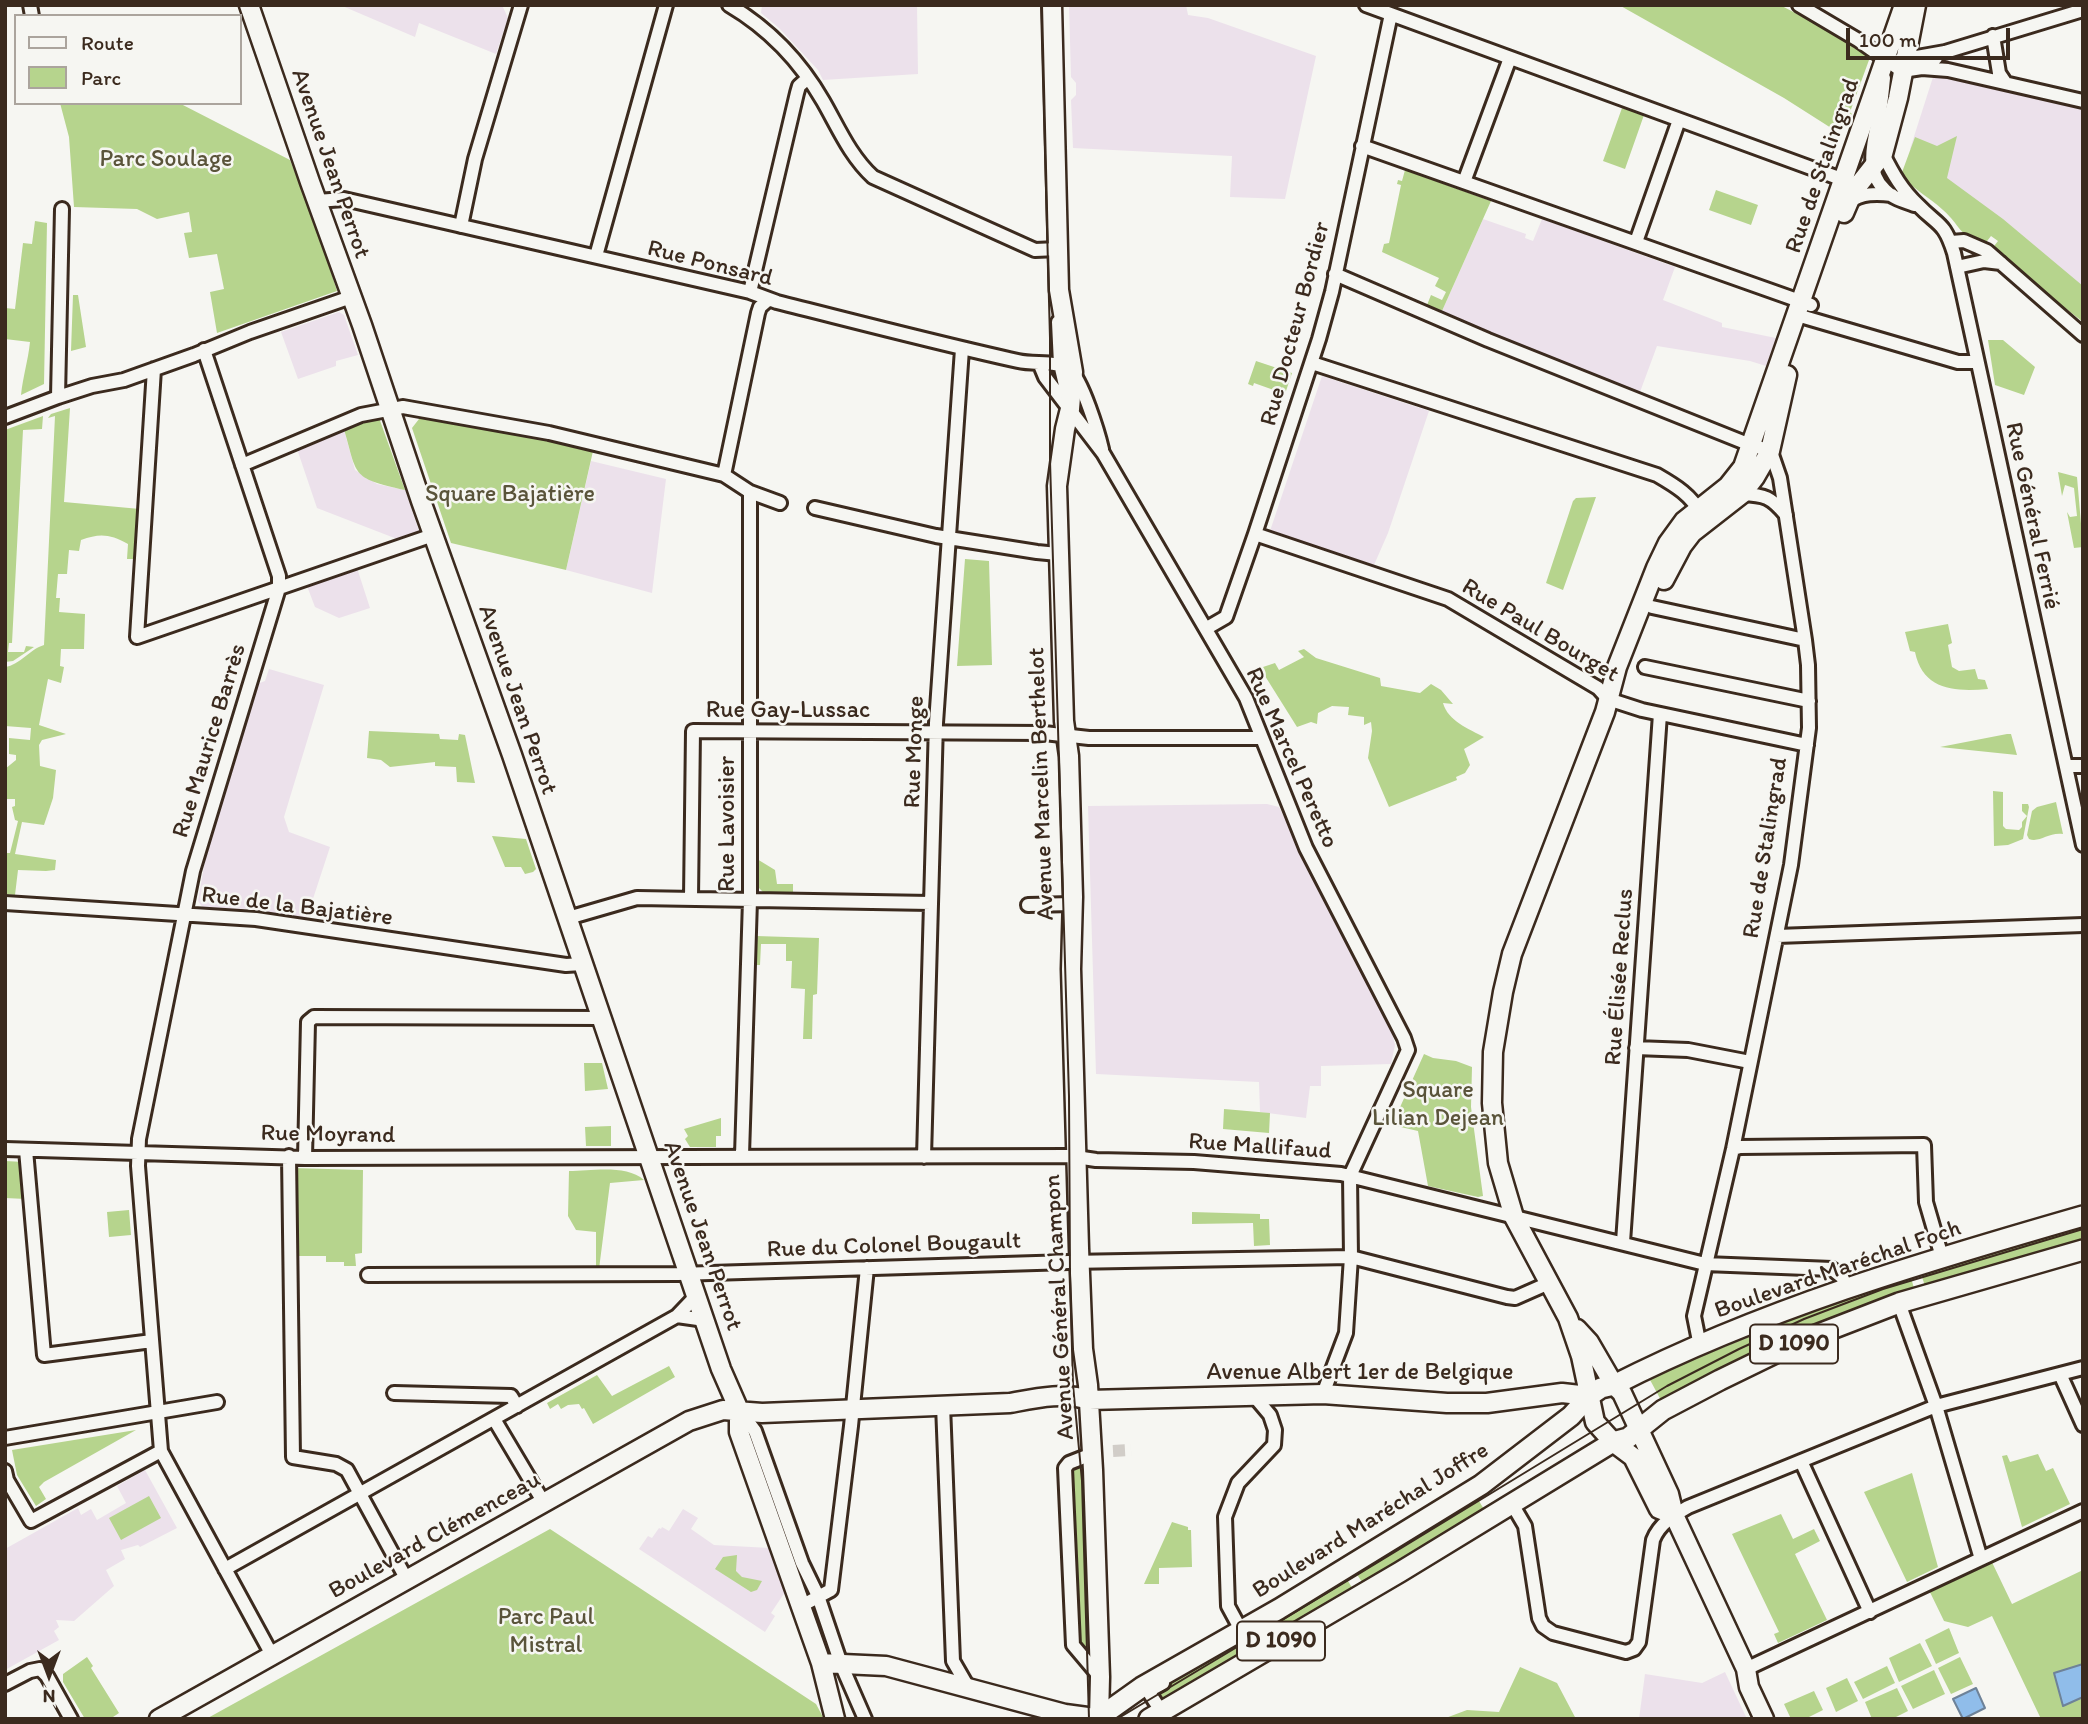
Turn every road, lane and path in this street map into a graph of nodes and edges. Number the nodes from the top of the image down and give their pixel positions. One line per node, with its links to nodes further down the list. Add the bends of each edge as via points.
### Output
1 (249, 5): 26 (main road, Avenue Jean Perrot)
2 (521, 5): 29 (street, via 475,159)
3 (666, 5): 33 (street)
4 (729, 5): 17 (street, via 776,40)
5 (1052, 5): 32 (main road, Avenue Marcelin Berthelot)
6 (1366, 5): 11 (street)
7 (1799, 5): 15 (street)
8 (1904, 5): 15 (main road, Rue de Stalingrad)
9 (1916, 5): 15 (main road, Rue de Stalingrad)
10 (2083, 10): 12 (street)
11 (1391, 14): 14 (street); 21 (street, Rue Docteur Bordier)
12 (1993, 36): 13 (street); 18 (street, via 1999,73)
13 (1945, 52): 15 (street); 16 (street)
14 (1510, 58): 20 (street); 23 (street)
15 (1897, 64): 16 (street); 22 (main road, Rue de Stalingrad); 24 (main road, Rue de Stalingrad)
16 (1922, 68): 18 (street)
17 (808, 78): 32 (street, via 857,162 873,177 1035,250); 37 (street, via 797,93)
18 (2005, 82): 19 (street)
19 (2083, 101)
20 (1679, 120): 24 (street); 30 (street)
21 (1363, 142): 23 (street); 36 (street, Rue Docteur Bordier)
22 (1878, 162): 24 (main road, Rue de Stalingrad); 25 (street, Rue Général Ferrié, via 1878,183); 27 (street, Rue Général Ferrié)
23 (1464, 182): 30 (street)
24 (1848, 192): 25 (street, Rue de Stalingrad, via 1859,197); 40 (main road, Rue de Stalingrad); 40 (main road, Rue de Stalingrad)
25 (1892, 195): 27 (street, Rue Général Ferrié)
26 (317, 201): 29 (street, Rue Ponsard, via 344,199); 38 (main road, Avenue Jean Perrot)
27 (1920, 208): 31 (street, Rue Général Ferrié, via 1943,227)
28 (62, 209): 49 (street)
29 (461, 226): 33 (street, Rue Ponsard)
30 (1636, 242): 40 (street)
31 (1951, 242): 34 (street, via 1979,246); 35 (street, Rue Général Ferrié)
32 (1058, 249): 47 (main road, Avenue Marcelin Berthelot)
33 (596, 256): 37 (street, Rue Ponsard)
34 (2001, 263): 35 (street, via 1984,261); 41 (street)
35 (1957, 267): 44 (street, Rue Général Ferrié)
36 (1335, 274): 45 (street, Rue Docteur Bordier); 54 (street, via 1488,341)
37 (750, 292): 39 (street, Rue Ponsard)
38 (351, 297): 43 (street); 50 (main road, Avenue Jean Perrot)
39 (768, 300): 42 (street, Rue Ponsard); 58 (street, via 758,313)
40 (1804, 310): 44 (street, via 1958,362); 52 (main road, Rue de Stalingrad); 55 (main road, Rue de Stalingrad)
41 (2083, 335)
42 (962, 349): 46 (street, Rue Ponsard); 67 (street, Rue Monge)
43 (204, 351): 48 (street); 57 (street, Rue Maurice Barrès)
44 (1976, 362): 82 (street, Rue Général Ferrié)
45 (1312, 363): 63 (street, via 1657,475 1685,493); 65 (street, Rue Docteur Bordier)
46 (1040, 365): 47 (street); 51 (street)
47 (1066, 368): 51 (main road, Avenue Marcelin Berthelot); 56 (street, Rue Marcel Peretto, via 1093,419)
48 (154, 369): 49 (street); 69 (street, via 137,636)
49 (58, 397): 53 (street)
50 (390, 409): 57 (street, via 360,415); 58 (street, via 411,408 549,433); 66 (main road, Avenue Jean Perrot)
51 (1070, 409): 56 (street, Rue Marcel Peretto); 68 (main road, Avenue Marcelin Berthelot, via 1057,486)
52 (1764, 410): 54 (main road); 55 (street, Rue de Stalingrad)
53 (5, 417)
54 (1752, 445): 55 (street); 63 (main road, via 1740,471)
55 (1770, 451): 60 (main road); 64 (street, Rue de Stalingrad)
56 (1103, 453): 71 (street, Rue Marcel Peretto)
57 (242, 465): 69 (street, Rue Maurice Barrès)
58 (724, 475): 59 (street)
59 (750, 492): 61 (street); 77 (street, Rue Lavoisier)
60 (1742, 494): 63 (main road); 64 (street, via 1767,497)
61 (780, 503)
62 (815, 508): 67 (street)
63 (1701, 515): 70 (main road); 74 (main road, via 1684,521 1668,543)
64 (1787, 516): 72 (street, Rue de Stalingrad)
65 (1255, 534): 71 (street, Rue Docteur Bordier, via 1226,617); 74 (street, Rue Paul Bourget, via 1448,599 1598,688)
66 (433, 535): 69 (street); 92 (main road, Avenue Jean Perrot)
67 (949, 538): 68 (street); 78 (street, Rue Monge)
68 (1058, 554): 79 (main road, Avenue Marcelin Berthelot)
69 (279, 588): 91 (street, Rue Maurice Barrès, via 193,871)
70 (1652, 607): 72 (street); 74 (main road, via 1621,685)
71 (1207, 628): 80 (street, Rue Marcel Peretto, via 1246,698)
72 (1805, 640): 75 (street, Rue de Stalingrad)
73 (1645, 667): 75 (street)
74 (1608, 699): 76 (street, Rue Paul Bourget); 111 (main road, via 1512,954 1497,1024 1493,1113 1498,1163)
75 (1809, 701): 81 (street, Rue de Stalingrad)
76 (1660, 714): 81 (street, Rue Paul Bourget); 97 (street, Rue Élisée Reclus)
77 (751, 731): 78 (street, Rue Gay-Lussac); 85 (street, Rue Gay-Lussac, via 693,731); 86 (street, Rue Lavoisier)
78 (936, 732): 79 (street, Rue Gay-Lussac); 88 (street, Rue Monge)
79 (1067, 736): 80 (street, Rue Gay-Lussac); 89 (main road, Avenue Marcelin Berthelot)
80 (1261, 737): 109 (street, Rue Marcel Peretto, via 1307,848 1408,1050)
81 (1807, 745): 94 (street, Rue de Stalingrad)
82 (2066, 766): 83 (street); 84 (street, Rue Général Ferrié)
83 (2083, 766)
84 (2082, 837)
85 (691, 898): 86 (street); 92 (street, via 637,898)
86 (750, 900): 88 (street); 103 (street, Rue Lavoisier)
87 (5, 903): 91 (street, Rue de la Bajatière)
88 (931, 903): 107 (street, Rue Monge)
89 (1073, 904): 90 (street); 108 (main road, Avenue Marcelin Berthelot)
90 (1028, 905)
91 (184, 915): 95 (street, Rue de la Bajatière, via 256,919); 102 (street, Rue Maurice Barrès)
92 (568, 918): 95 (main road, Avenue Jean Perrot)
93 (2083, 925): 94 (street)
94 (1777, 936): 98 (street, Rue de Stalingrad)
95 (582, 964): 96 (main road, Avenue Jean Perrot)
96 (601, 1018): 105 (street, via 314,1017 308,1022); 106 (main road, Avenue Jean Perrot)
97 (1636, 1048): 98 (street, via 1688,1050); 112 (street, Rue Élisée Reclus)
98 (1750, 1062): 100 (street, Rue de Stalingrad)
99 (5, 1149): 101 (street, Rue Moyrand)
100 (1733, 1149): 115 (street, via 1924,1146 1926,1202); 117 (street, Rue de Stalingrad)
101 (26, 1150): 102 (street, Rue Moyrand); 128 (street, via 44,1356)
102 (137, 1153): 104 (street, Rue Moyrand); 128 (street, Rue Maurice Barrès)
103 (742, 1155): 106 (street, Rue Mallifaud); 107 (street, Rue Mallifaud)
104 (289, 1156): 105 (street, Rue Moyrand); 156 (street, via 293,1457 336,1464 347,1471)
105 (305, 1157): 106 (street, Rue Moyrand)
106 (650, 1157): 119 (main road, Avenue Jean Perrot)
107 (924, 1157): 108 (street, Rue Mallifaud)
108 (1077, 1158): 109 (street, Rue Mallifaud); 116 (main road, Avenue Général Champon)
109 (1350, 1175): 111 (street, Rue Mallifaud); 114 (street)
110 (2083, 1216): 115 (main road, Boulevard Maréchal Foch / D 1090)
111 (1514, 1217): 112 (street, Rue Mallifaud); 121 (main road)
112 (1623, 1242): 117 (street, Rue Mallifaud)
113 (2083, 1250): 124 (main road, D 1090)
114 (1351, 1257): 116 (street, Rue du Colonel Bougault); 121 (street, Rue du Colonel Bougault, via 1507,1297); 135 (street, via 1346,1333)
115 (1942, 1257): 122 (main road, Boulevard Maréchal Foch / D 1090)
116 (1081, 1262): 118 (street, Rue du Colonel Bougault); 138 (main road, Avenue Général Champon)
117 (1705, 1264): 122 (street, Rue Mallifaud, via 1832,1269 1842,1276); 129 (street, Rue de Stalingrad, via 1694,1316)
118 (867, 1268): 119 (street, Rue du Colonel Bougault); 143 (street)
119 (690, 1273): 120 (street, Rue du Colonel Bougault); 123 (main road, Avenue Jean Perrot)
120 (368, 1275)
121 (1549, 1283): 126 (main road)
122 (1847, 1288): 129 (main road, Boulevard Maréchal Foch / D 1090)
123 (697, 1295): 125 (street); 127 (main road, Avenue Jean Perrot)
124 (1899, 1303): 142 (street); 149 (main road, D 1090, via 1749,1365 1663,1410)
125 (677, 1316): 127 (street); 141 (street)
126 (1568, 1318): 133 (main road, via 1589,1342); 136 (main road)
127 (705, 1320): 132 (main road, Avenue Jean Perrot)
128 (152, 1341): 145 (street, Rue Maurice Barrès)
129 (1700, 1346): 133 (main road, Boulevard Maréchal Foch / D 1090)
130 (2083, 1368): 131 (street)
131 (2060, 1374): 142 (street); 148 (street)
132 (725, 1380): 144 (main road, Avenue Jean Perrot); 147 (main road, via 711,1405)
133 (1614, 1385): 136 (main road, D 1090); 149 (main road)
134 (394, 1393): 141 (street, via 510,1396)
135 (1323, 1394): 136 (main road, Avenue Albert 1er de Belgique, via 1474,1403 1562,1393); 137 (main road, Avenue Albert 1er de Belgique)
136 (1589, 1395): 151 (main road, via 1595,1422); 167 (main road, Boulevard Maréchal Joffre / D 1090, via 1571,1416 1481,1485)
137 (1254, 1396): 138 (main road, Avenue Albert 1er de Belgique); 167 (street, via 1270,1415 1275,1430 1274,1445 1238,1483 1225,1517 1228,1605)
138 (1089, 1400): 140 (main road, Avenue Albert 1er de Belgique, via 1070,1396); 153 (main road, Avenue Général Champon)
139 (218, 1402): 145 (street)
140 (943, 1405): 143 (main road, Avenue Albert 1er de Belgique); 175 (street, via 953,1661)
141 (517, 1406): 146 (street)
142 (1936, 1406): 154 (street); 161 (street)
143 (852, 1409): 144 (main road, Avenue Albert 1er de Belgique); 164 (street, via 831,1590)
144 (739, 1410): 147 (main road, Boulevard Clémenceau); 164 (street, Avenue Jean Perrot, via 755,1431); 165 (main road, Avenue Jean Perrot, via 739,1432)
145 (158, 1412): 150 (street); 152 (street, Rue Maurice Barrès)
146 (494, 1419): 156 (street); 157 (street)
147 (689, 1421): 157 (main road, Boulevard Clémenceau)
148 (2083, 1425)
149 (1639, 1428): 151 (main road, D 1090); 160 (main road)
150 (5, 1438)
151 (1613, 1443): 158 (main road, D 1090); 160 (main road, via 1633,1457 1659,1509)
152 (162, 1451): 155 (street, via 31,1521); 162 (street)
153 (1092, 1454): 173 (main road, Avenue Général Champon); 173 (street, Avenue Général Champon, via 1066,1465 1066,1494 1073,1645)
154 (1801, 1461): 160 (street); 166 (street)
155 (5, 1471)
156 (360, 1493): 162 (street); 163 (street)
157 (544, 1503): 163 (main road, Boulevard Clémenceau)
158 (1512, 1504): 160 (street, via 1525,1526 1544,1626 1553,1633 1626,1651 1639,1642 1653,1540); 177 (main road, D 1090)
159 (2083, 1511): 161 (street)
160 (1674, 1516): 172 (main road)
161 (1981, 1559): 166 (street)
162 (225, 1569): 168 (street)
163 (407, 1580): 168 (main road, Boulevard Clémenceau)
164 (818, 1596): 165 (street); 171 (street, Avenue Jean Perrot)
165 (801, 1606): 170 (main road, Avenue Jean Perrot)
166 (1870, 1612): 172 (street)
167 (1241, 1630): 169 (main road, Boulevard Maréchal Joffre / D 1090)
168 (272, 1655): 181 (main road, Boulevard Clémenceau)
169 (1188, 1660): 177 (street, via 1176,1675 1150,1691); 179 (main road, Boulevard Maréchal Joffre / D 1090)
170 (821, 1663): 171 (main road); 178 (main road, Avenue Jean Perrot)
171 (841, 1664): 175 (main road, via 886,1666); 182 (street, Avenue Jean Perrot)
172 (1746, 1669): 183 (main road); 184 (main road)
173 (1100, 1677): 179 (main road, Avenue Général Champon)
174 (5, 1684): 180 (street, via 40,1669)
175 (968, 1687): 176 (main road)
176 (1067, 1716): 179 (main road)
177 (1159, 1716)
178 (835, 1718)
179 (1099, 1718)
180 (71, 1719)
181 (159, 1719)
182 (864, 1719)
183 (1764, 1719)
184 (1775, 1719)

